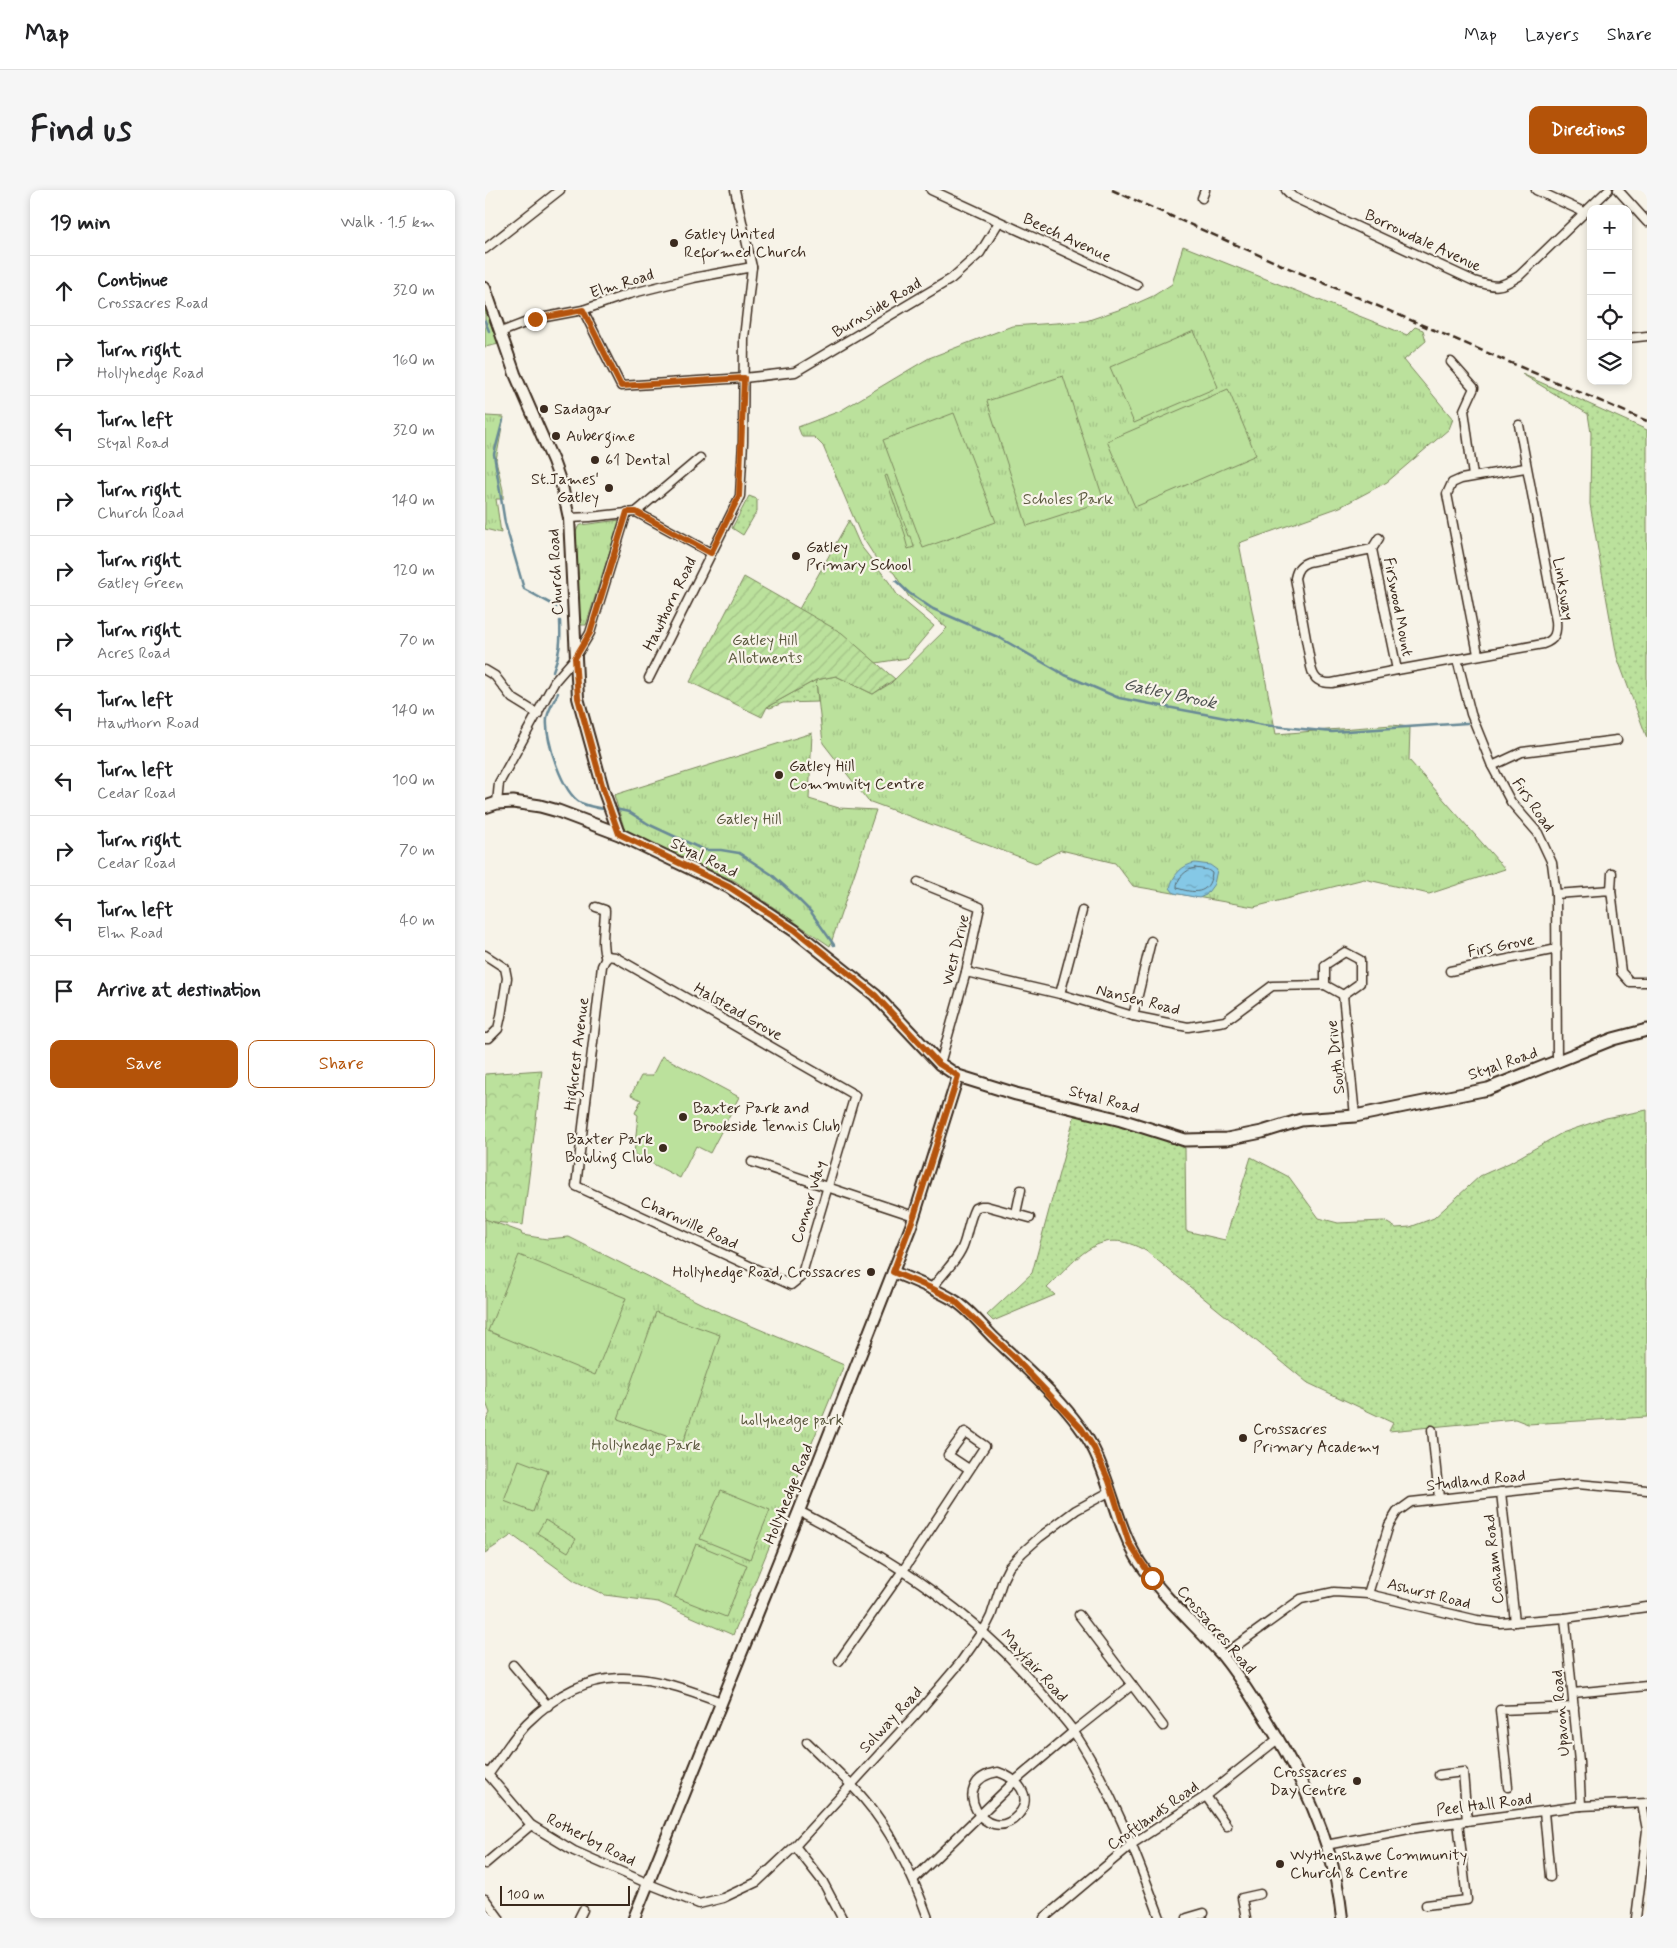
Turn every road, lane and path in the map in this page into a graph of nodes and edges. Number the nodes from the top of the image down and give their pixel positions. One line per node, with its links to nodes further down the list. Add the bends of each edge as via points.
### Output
1 (560, 190): 13 (street)
2 (735, 190): 14 (street, Hawthorn Road)
3 (931, 190): 11 (street, Beech Avenue)
4 (1205, 190): 9 (street)
5 (1286, 190): 10 (street, Borrowdale Avenue, via 1293,197 1490,286 1504,285 1519,276)
6 (1536, 190): 10 (street)
7 (1608, 190): 10 (street, Borrowdale Avenue)
8 (1618, 190): 12 (street)
9 (1202, 198)
10 (1584, 212)
11 (999, 222): 15 (street, Beech Avenue); 22 (street, Burnside Road, via 979,253 951,279 795,372)
12 (1647, 222)
13 (485, 249)
14 (752, 267): 17 (street, Elm Road, via 629,294); 22 (street, Hawthorn Road, via 744,338)
15 (1137, 285)
16 (485, 288): 18 (street, Church Road)
17 (583, 310): 18 (street, Elm Road, via 535,319); 22 (street, Burnside Road, via 621,386)
18 (501, 332): 29 (street, Church Road, via 515,374 553,461)
19 (1647, 336): 20 (street)
20 (1632, 338)
21 (1451, 362): 26 (street, via 1475,388 1463,410)
22 (744, 378): 32 (street, Hawthorn Road, via 739,496)
23 (1519, 426): 25 (street, Linksway)
24 (700, 458): 28 (street)
25 (1525, 468): 26 (street); 33 (street, Linksway, via 1557,629 1555,637 1549,642)
26 (1473, 476): 33 (street, via 1453,483 1447,494)
27 (627, 512): 28 (street); 29 (street); 34 (street, via 590,633)
28 (636, 512): 32 (street)
29 (569, 518): 34 (street, Church Road)
30 (1379, 538): 31 (street, Firswood Mount)
31 (1372, 549): 37 (street, Firswood Mount); 37 (street, Firswood Mount, via 1308,562 1297,570 1295,578 1311,667 1322,683)
32 (711, 553): 38 (street, Hawthorn Road)
33 (1478, 654): 35 (street, Linksway)
34 (575, 658): 39 (street, via 555,681); 44 (street, Church Road, via 578,698)
35 (1457, 659): 37 (street, Firswood Mount); 41 (street, Firs Road, via 1471,714)
36 (485, 670): 39 (street, via 495,676 512,698)
37 (1397, 670)
38 (649, 678)
39 (538, 714): 42 (street, via 499,783)
40 (1617, 740): 41 (street, via 1522,752)
41 (1492, 766): 48 (street, Firs Road, via 1511,802 1538,833 1552,863)
42 (497, 803): 43 (main road, Styal Road); 44 (main road, Styal Road, via 540,806)
43 (485, 807)
44 (619, 834): 65 (main road, Styal Road, via 729,887 795,930 875,995)
45 (1612, 873): 47 (street)
46 (918, 882): 56 (street, West Drive, via 980,907)
47 (1611, 890): 48 (street); 57 (street, via 1621,972 1627,985)
48 (1556, 894): 52 (street, Firs Road)
49 (596, 907): 54 (street, Highcrest Avenue, via 605,910 602,950)
50 (1082, 911): 59 (street)
51 (1151, 941): 61 (street)
52 (1557, 949): 55 (street, Firs Grove); 64 (street, Firs Road)
53 (485, 955): 63 (street, via 505,968 507,978 498,1029)
54 (606, 958): 67 (street, Halstead Grove, via 615,957); 70 (street, Highcrest Avenue, via 602,966)
55 (1450, 970)
56 (965, 972): 59 (street, Nansen Road); 65 (street, West Drive)
57 (1647, 982)
58 (1325, 985): 60 (street); 60 (street, via 1325,965 1345,952 1360,960 1360,983); 61 (street, Nansen Road, via 1272,986 1225,1021 1188,1027)
59 (1060, 994): 61 (street, Nansen Road)
60 (1343, 995): 68 (street, South Drive)
61 (1133, 1016)
62 (1647, 1030): 64 (main road, Styal Road, via 1613,1039)
63 (485, 1038)
64 (1557, 1062): 68 (main road, Styal Road, via 1488,1089)
65 (939, 1064): 66 (main road, Styal Road)
66 (958, 1076): 68 (main road, Styal Road, via 1185,1140 1227,1139 1301,1120); 74 (street, Hollyhedge Road)
67 (855, 1095): 71 (street, Connor Way)
68 (1355, 1116)
69 (752, 1162): 71 (street)
70 (576, 1186): 77 (street, Charnville Road)
71 (828, 1187): 74 (street); 77 (street, Connor Way, via 801,1277)
72 (1021, 1190): 73 (street)
73 (1016, 1213): 75 (street); 78 (street, via 986,1206 975,1208 958,1254)
74 (914, 1216): 76 (street, Hollyhedge Road)
75 (1030, 1218)
76 (893, 1272): 78 (street, Crossacres Road); 85 (street, Hollyhedge Road)
77 (791, 1285)
78 (931, 1288): 82 (street, Crossacres Road, via 954,1300 973,1317 1067,1412 1094,1448)
79 (1433, 1430): 84 (street)
80 (969, 1469): 80 (street, via 985,1446 965,1432 948,1455); 86 (street)
81 (1647, 1490): 83 (street, Studland Road, via 1577,1484)
82 (1111, 1491): 92 (street, Solway Road, via 1076,1510 1040,1537 1009,1567); 93 (street, Crossacres Road, via 1129,1543 1139,1561 1174,1605)
83 (1501, 1492): 84 (street, Studland Road); 91 (street, Cosham Road)
84 (1439, 1498): 87 (street, Studland Road, via 1411,1502 1397,1512 1389,1525)
85 (799, 1511): 86 (street, Mayfair Road); 99 (street, Hollyhedge Road)
86 (904, 1569): 92 (street, Mayfair Road); 94 (street)
87 (1368, 1594): 91 (street, Ashurst Road, via 1477,1620); 93 (street, Ashurst Road, via 1334,1592 1301,1599)
88 (1647, 1607): 90 (street, Ashurst Road)
89 (1079, 1616): 96 (street)
90 (1565, 1618): 91 (street, Ashurst Road); 98 (street, Upavon Road)
91 (1515, 1622)
92 (983, 1630): 103 (street, Mayfair Road, via 1031,1680); 109 (street, Solway Road, via 931,1697)
93 (1222, 1656): 104 (street, Crossacres Road)
94 (839, 1661)
95 (513, 1665): 100 (street)
96 (1131, 1685): 102 (street); 103 (street)
97 (1647, 1686): 98 (street)
98 (1573, 1693): 101 (street, Upavon Road)
99 (721, 1702): 100 (street, via 665,1682 619,1677 585,1683); 125 (street, Hollyhedge Road)
100 (548, 1706): 106 (street, via 527,1724)
101 (1574, 1707): 110 (street, via 1500,1710); 113 (street, Upavon Road)
102 (1163, 1726)
103 (1073, 1731): 108 (street); 119 (street, Mayfair Road, via 1102,1779)
104 (1279, 1738): 111 (street, Croftlands Road); 120 (street, Crossacres Road, via 1299,1775)
105 (807, 1742): 109 (street)
106 (486, 1773): 117 (street, Rotherby Road)
107 (1439, 1775): 116 (street, via 1463,1772)
108 (1015, 1781): 115 (street); 115 (street, via 998,1772 980,1779 974,1786 973,1796); 115 (street, via 1025,1797 1024,1806 1012,1821 995,1824)
109 (850, 1785): 121 (street, Solway Road); 124 (street, via 880,1821)
110 (1508, 1787)
111 (1206, 1796): 118 (street); 119 (street, Croftlands Road)
112 (1644, 1804): 113 (street, Peel Hall Road); 141 (street, via 1647,1830)
113 (1581, 1806): 114 (street, Peel Hall Road)
114 (1544, 1812): 116 (street, Peel Hall Road); 123 (street)
115 (979, 1816): 124 (street)
116 (1462, 1821): 120 (street, Peel Hall Road); 128 (street, via 1467,1900)
117 (531, 1825): 122 (street); 125 (street, Rotherby Road, via 574,1851)
118 (1227, 1826)
119 (1132, 1844): 136 (street, Croftlands Road); 137 (street, Mayfair Road)
120 (1326, 1844): 140 (street, Crossacres Road, via 1339,1893)
121 (795, 1846): 125 (street, Solway Road, via 757,1882 723,1898 699,1904); 134 (street, via 823,1882)
122 (485, 1864)
123 (1550, 1877)
124 (914, 1879): 135 (street)
125 (649, 1884): 133 (street, Hollyhedge Road)
126 (1260, 1894): 139 (street, via 1241,1898)
127 (485, 1899): 131 (street)
128 (1426, 1905)
129 (583, 1910): 132 (street)
130 (1204, 1914): 138 (street)
131 (499, 1918)
132 (579, 1918)
133 (634, 1918)
134 (842, 1918)
135 (928, 1918)
136 (1044, 1918)
137 (1160, 1918)
138 (1187, 1918)
139 (1246, 1918)
140 (1341, 1918)
141 (1636, 1918)

